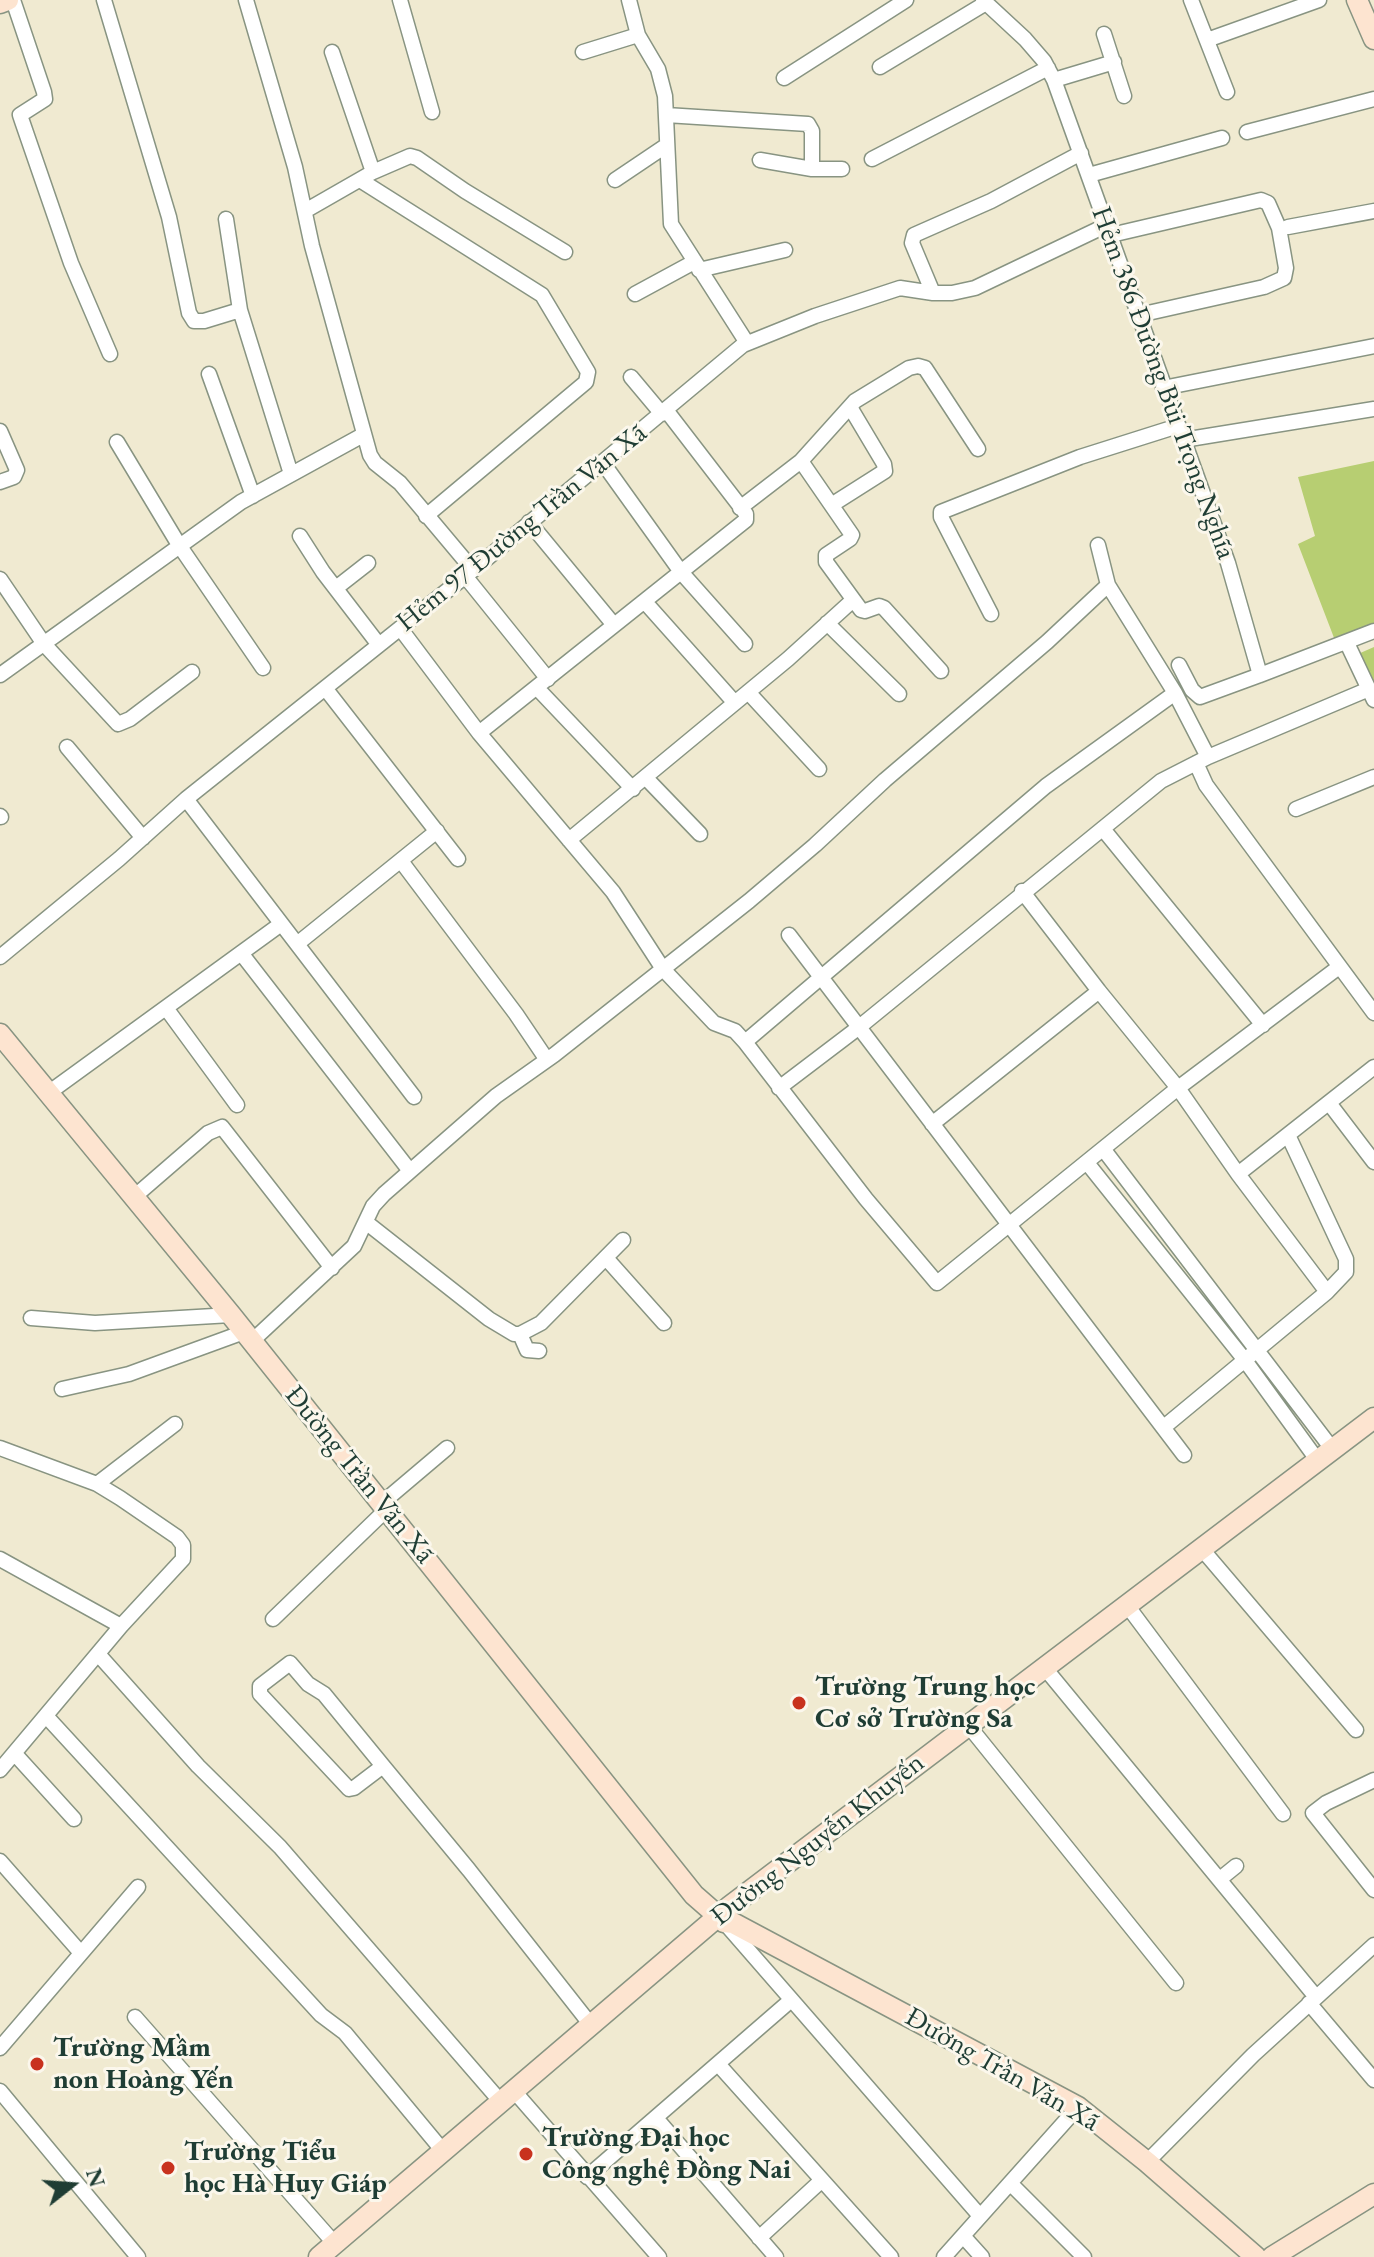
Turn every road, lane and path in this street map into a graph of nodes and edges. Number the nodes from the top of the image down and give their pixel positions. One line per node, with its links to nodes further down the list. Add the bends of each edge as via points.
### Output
1 (11, 0): 10 (street); 52 (street, via 45,99 20,115 71,263)
2 (104, 0): 48 (street, via 169,217 189,313 194,321 204,321)
3 (246, 0): 38 (street)
4 (400, 0): 25 (street)
5 (629, 0): 13 (street)
6 (906, 0): 21 (street)
7 (1191, 0): 15 (street)
8 (1319, 0): 15 (street)
9 (984, 2): 19 (street); 20 (street, Hẻm 386 Đường Bùi Trọng Nghĩa, via 1025,39)
10 (0, 3)
11 (1365, 9): 14 (street)
12 (1104, 34): 18 (street)
13 (638, 35): 17 (street); 26 (street, via 658,69)
14 (1374, 39)
15 (1207, 40): 22 (street)
16 (332, 52): 36 (street)
17 (583, 52)
18 (1114, 62): 20 (street); 23 (street)
19 (880, 67)
20 (1051, 74): 30 (street, Hẻm 386 Đường Bùi Trọng Nghĩa); 31 (street)
21 (784, 78)
22 (1227, 92)
23 (1124, 96)
24 (1374, 99): 27 (street)
25 (432, 112)
26 (666, 115): 29 (street); 33 (street, via 808,124)
27 (1247, 132)
28 (1222, 138): 35 (street)
29 (667, 145): 37 (street); 45 (street, via 671,224)
30 (1081, 153): 35 (street, Hẻm 386 Đường Bùi Trọng Nghĩa); 46 (street, via 914,235 912,243)
31 (872, 159)
32 (760, 160): 33 (street)
33 (812, 169): 34 (street)
34 (842, 169)
35 (1089, 175): 42 (street, Hẻm 386 Đường Bùi Trọng Nghĩa)
36 (367, 176): 38 (street); 44 (street, via 403,158 417,158); 71 (street, via 542,295 588,372 586,382)
37 (615, 180)
38 (305, 211): 61 (street)
39 (1374, 211): 41 (street)
40 (226, 219): 48 (street)
41 (1288, 227)
42 (1109, 230): 46 (street, Hẻm 97 Đường Trần Văn Xã, via 975,288); 49 (street, Hẻm 386 Đường Bùi Trọng Nghĩa); 49 (street, Hẻm 97 Đường Trần Văn Xã, via 1261,200 1268,203 1279,228 1284,278)
43 (785, 250): 45 (street)
44 (565, 252)
45 (696, 266): 47 (street); 50 (street)
46 (933, 293): 50 (street, Hẻm 97 Đường Trần Văn Xã, via 900,288)
47 (635, 294)
48 (240, 310): 66 (street)
49 (1139, 315): 55 (street, Hẻm 386 Đường Bùi Trọng Nghĩa)
50 (747, 343): 58 (street, Hẻm 97 Đường Trần Văn Xã)
51 (1374, 346): 55 (street)
52 (110, 354)
53 (209, 374): 68 (street)
54 (631, 377): 58 (street)
55 (1163, 388): 60 (street, Hẻm 386 Đường Bùi Trọng Nghĩa)
56 (850, 407): 63 (street, via 918,366 929,373); 64 (street); 69 (street, via 885,471)
57 (1374, 409): 60 (street)
58 (664, 412): 65 (street, Hẻm 97 Đường Trần Văn Xã); 70 (street)
59 (0, 431): 67 (street, via 17,470)
60 (1181, 433): 84 (street, via 1080,457 941,512); 98 (street, Hẻm 386 Đường Bùi Trọng Nghĩa, via 1228,563)
61 (363, 435): 66 (street); 71 (street, via 375,463)
62 (117, 442): 74 (street)
63 (978, 449)
64 (801, 461): 69 (street); 70 (street)
65 (603, 463): 72 (street, Hẻm 97 Đường Trần Văn Xã); 77 (street)
66 (291, 474): 68 (street)
67 (0, 482)
68 (253, 496): 74 (street)
69 (833, 504): 82 (street, via 852,535 825,559)
70 (740, 508): 77 (street, via 746,520)
71 (426, 516): 78 (street)
72 (529, 522): 78 (street, Hẻm 97 Đường Trần Văn Xã); 86 (street)
73 (300, 536): 81 (street)
74 (179, 545): 90 (street); 95 (street)
75 (1098, 545): 80 (street)
76 (368, 563): 81 (street)
77 (681, 572): 83 (street); 91 (street)
78 (469, 573): 87 (street, Hẻm 97 Đường Trần Văn Xã); 99 (street)
79 (0, 579): 90 (street)
80 (1108, 585): 102 (street); 129 (street, via 815,845)
81 (336, 588): 92 (street)
82 (853, 600): 85 (street); 96 (street, via 865,611 884,608)
83 (645, 602): 86 (street); 105 (street)
84 (991, 614)
85 (827, 623): 101 (street); 103 (street)
86 (614, 625): 99 (street)
87 (400, 628): 92 (street, Hẻm 97 Đường Trần Văn Xã); 106 (street)
88 (1374, 631): 89 (street)
89 (1347, 643): 98 (street); 104 (street)
90 (44, 644): 94 (street); 97 (street, via 118,724)
91 (745, 644)
92 (379, 645): 100 (street, Hẻm 97 Đường Trần Văn Xã)
93 (1179, 665): 98 (street, via 1200,697)
94 (3, 667)
95 (263, 668)
96 (941, 671)
97 (192, 672)
98 (1260, 675)
99 (543, 684): 106 (street); 112 (street)
100 (325, 688): 113 (street, Hẻm 97 Đường Trần Văn Xã); 116 (street)
101 (748, 692): 105 (street); 109 (street)
102 (1175, 693): 108 (street); 130 (street, via 1046,786)
103 (899, 694)
104 (1371, 694): 108 (street)
105 (735, 703): 111 (street)
106 (479, 733): 119 (street)
107 (67, 747): 118 (street)
108 (1202, 760): 115 (street, via 1161,781); 128 (street, via 1206,785)
109 (819, 769)
110 (1374, 777): 114 (street)
111 (646, 778): 112 (street); 117 (street)
112 (633, 789): 119 (street)
113 (186, 799): 118 (street, Hẻm 97 Đường Trần Văn Xã); 123 (street)
114 (1296, 809)
115 (1103, 829): 122 (street); 134 (street)
116 (437, 831): 120 (street); 121 (street)
117 (700, 834)
118 (143, 838): 127 (street, Hẻm 97 Đường Trần Văn Xã)
119 (569, 840): 129 (street, via 613,892)
120 (458, 859)
121 (401, 861): 125 (street); 138 (street)
122 (1022, 891): 131 (street); 135 (street)
123 (281, 924): 125 (street); 126 (street)
124 (789, 935): 130 (street)
125 (297, 944): 143 (street)
126 (241, 953): 132 (street); 152 (street)
127 (0, 957)
128 (1339, 967): 133 (street); 134 (street)
129 (663, 969): 137 (street, via 714,1023 735,1031); 138 (street)
130 (820, 978): 135 (street); 137 (street)
131 (1099, 991): 141 (street); 146 (street)
132 (166, 1008): 142 (street); 145 (street)
133 (1374, 1013)
134 (1263, 1025): 141 (street)
135 (858, 1028): 140 (street); 146 (street)
136 (0, 1034): 142 (street, Đường Trần Văn Xã)
137 (745, 1042): 140 (street)
138 (547, 1060): 152 (street, via 496,1096)
139 (1374, 1067): 144 (street)
140 (779, 1088): 156 (street, via 937,1283)
141 (1178, 1088): 149 (street); 153 (street)
142 (47, 1094): 154 (street, Đường Trần Văn Xã)
143 (414, 1097)
144 (1329, 1103): 147 (street); 148 (street)
145 (237, 1105)
146 (932, 1124): 156 (street)
147 (1288, 1135): 153 (street); 160 (street, via 1346,1259 1346,1272)
148 (1368, 1143): 150 (street)
149 (1104, 1150): 151 (street); 165 (street)
150 (1374, 1162)
151 (1088, 1164): 156 (street); 167 (street)
152 (410, 1171): 155 (street, via 373,1206)
153 (1238, 1174): 160 (street)
154 (134, 1197): 159 (street, via 208,1133 222,1127); 163 (street, Đường Trần Văn Xã)
155 (367, 1223): 159 (street); 164 (street, via 508,1333)
156 (1010, 1226): 171 (street)
157 (623, 1240): 158 (street)
158 (606, 1258): 162 (street); 164 (street, via 541,1323)
159 (332, 1268): 163 (street)
160 (1327, 1292): 165 (street)
161 (31, 1318): 163 (street)
162 (664, 1323)
163 (242, 1330): 168 (street, via 129,1374); 177 (street, Đường Trần Văn Xã)
164 (520, 1334): 166 (street)
165 (1258, 1349): 167 (street); 175 (street)
166 (528, 1354)
167 (1244, 1359): 171 (street); 175 (street)
168 (62, 1389)
169 (1374, 1418): 175 (street, Đường Nguyễn Khuyến)
170 (175, 1424): 176 (street)
171 (1164, 1427): 174 (street)
172 (0, 1448): 176 (street)
173 (447, 1448): 177 (street)
174 (1184, 1455)
175 (1326, 1455): 178 (street, Đường Nguyễn Khuyến)
176 (97, 1484): 182 (street, via 183,1545 183,1559 174,1572)
177 (384, 1506): 181 (street); 199 (street, Đường Trần Văn Xã, via 694,1895)
178 (1201, 1548): 180 (street, Đường Nguyễn Khuyến); 187 (street)
179 (0, 1559): 182 (street)
180 (1126, 1604): 184 (street, Đường Nguyễn Khuyến); 192 (street)
181 (273, 1619)
182 (121, 1626): 183 (street)
183 (98, 1654): 185 (street); 211 (street)
184 (1044, 1667): 186 (street, Đường Nguyễn Khuyến); 196 (street)
185 (47, 1717): 188 (street); 214 (street, via 328,2022 345,2033)
186 (968, 1725): 199 (street, Đường Nguyễn Khuyến); 202 (street)
187 (1356, 1730)
188 (15, 1754): 190 (street); 193 (street)
189 (383, 1766): 189 (street, via 349,1789 260,1694 260,1686 290,1663 324,1694); 206 (street)
190 (0, 1770)
191 (1374, 1780): 198 (street, via 1313,1813)
192 (1283, 1814)
193 (74, 1819)
194 (0, 1861): 201 (street)
195 (1236, 1866): 196 (street)
196 (1220, 1879): 203 (street)
197 (138, 1887): 201 (street)
198 (1374, 1890)
199 (721, 1919): 204 (street); 206 (street, Đường Nguyễn Khuyến); 212 (street, Đường Trần Văn Xã)
200 (1374, 1945): 203 (street)
201 (80, 1952): 207 (street)
202 (1176, 1983)
203 (1313, 2000): 209 (street); 215 (street)
204 (790, 2001): 208 (street); 220 (street)
205 (135, 2017): 223 (street)
206 (591, 2025): 211 (street, Đường Nguyễn Khuyến)
207 (0, 2048)
208 (718, 2064): 213 (street); 217 (street)
209 (1374, 2080)
210 (0, 2091): 224 (street)
211 (508, 2096): 214 (street, Đường Nguyễn Khuyến); 216 (street)
212 (1078, 2107): 215 (street, Đường Trần Văn Xã); 218 (street)
213 (656, 2118): 216 (street); 222 (street)
214 (443, 2151): 223 (street, Đường Nguyễn Khuyến)
215 (1147, 2162): 231 (street, Đường Trần Văn Xã)
216 (587, 2177): 225 (street)
217 (822, 2180): 222 (street); 227 (street)
218 (1010, 2183): 220 (street); 230 (street)
219 (1374, 2194): 232 (street)
220 (980, 2216): 221 (street)
221 (963, 2236): 228 (street); 229 (street)
222 (759, 2238): 226 (street)
223 (327, 2250)
224 (132, 2255)
225 (659, 2257)
226 (776, 2257)
227 (891, 2257)
228 (944, 2257)
229 (982, 2257)
230 (1084, 2257)
231 (1256, 2257)
232 (1272, 2257)

